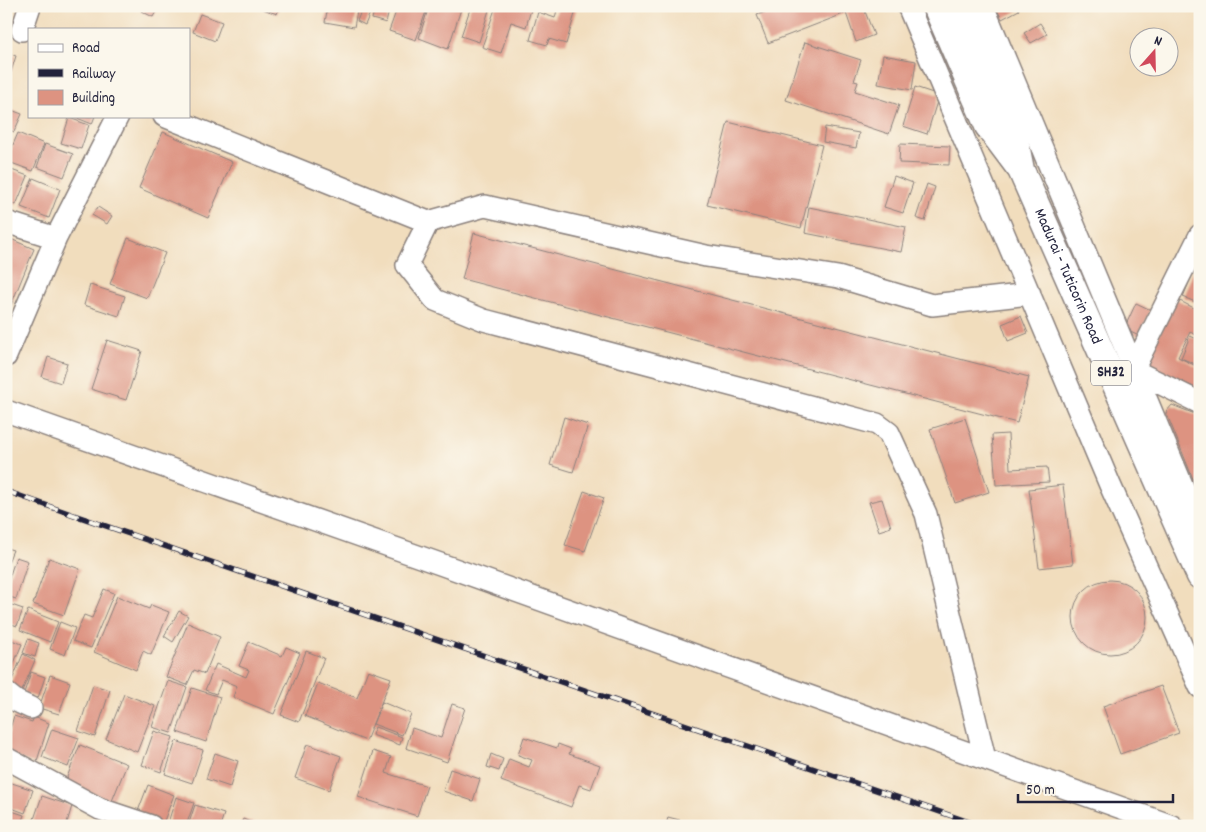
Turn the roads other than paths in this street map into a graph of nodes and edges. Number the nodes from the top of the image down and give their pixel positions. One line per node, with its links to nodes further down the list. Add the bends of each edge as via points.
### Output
1 (30, 6): 6 (street)
2 (908, 6): 14 (street)
3 (936, 6): 9 (main road, Madurai - Tuticorin Road / SH32, via 988,126)
4 (963, 6): 9 (main road, Madurai - Tuticorin Road / SH32, via 1011,119)
5 (983, 6): 16 (street)
6 (19, 30)
7 (117, 118): 13 (street)
8 (169, 118): 11 (street)
9 (1021, 170): 20 (main road, Madurai - Tuticorin Road / SH32)
10 (6, 222): 13 (street)
11 (428, 222): 14 (street, via 485,206 706,256 838,277 932,305); 25 (street, via 406,265 435,300 484,320 877,424 889,433 926,514)
12 (1200, 236): 16 (street)
13 (56, 238): 15 (street)
14 (1030, 294): 21 (street)
15 (6, 356)
16 (1134, 370): 17 (street); 19 (street)
17 (1200, 403)
18 (6, 411): 25 (street)
19 (1200, 528)
20 (1200, 576)
21 (1200, 687)
22 (6, 693): 23 (street)
23 (32, 708)
24 (6, 758): 26 (street, via 100,809)
25 (985, 759): 27 (street)
26 (151, 826)
27 (1172, 826)

